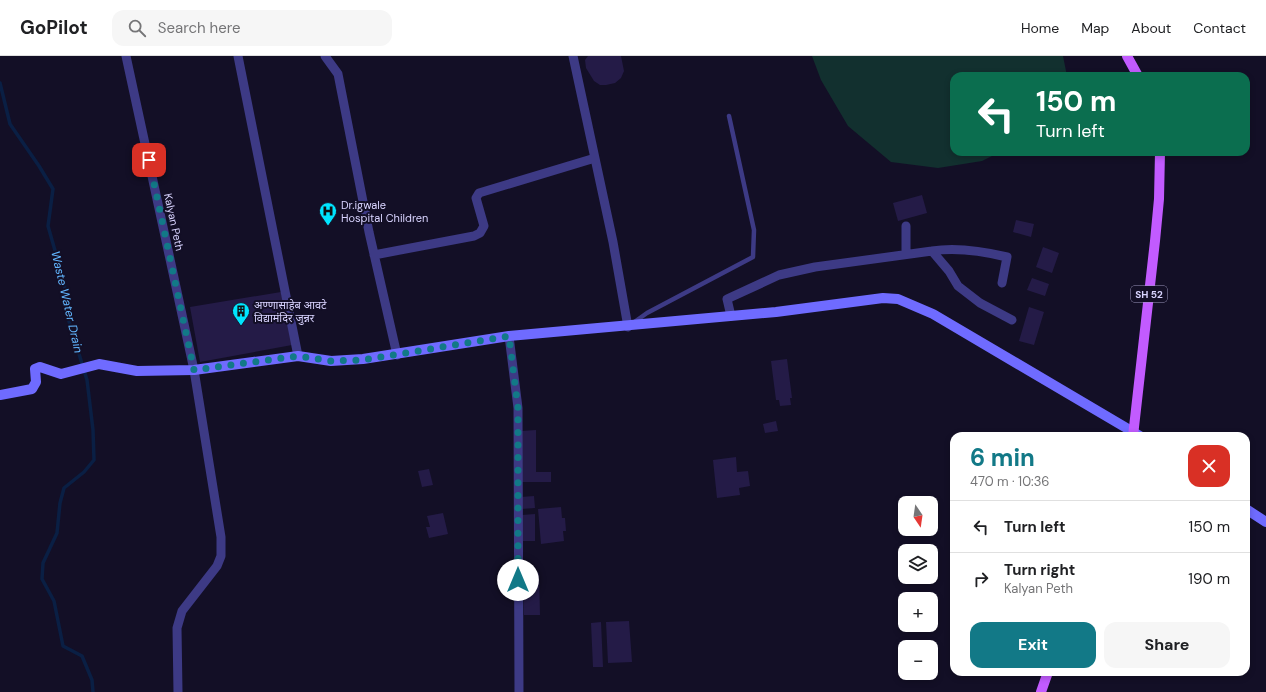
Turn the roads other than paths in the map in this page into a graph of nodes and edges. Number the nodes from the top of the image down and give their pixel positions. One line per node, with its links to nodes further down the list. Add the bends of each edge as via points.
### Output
1 (126, 56): 21 (street, Kalyan Peth)
2 (238, 56): 20 (street)
3 (326, 56): 13 (street, via 338,74)
4 (573, 56): 9 (street)
5 (1127, 56): 6 (main road)
6 (1136, 72)
7 (729, 116): 17 (lane, via 754,230 754,256 647,313)
8 (1160, 156): 24 (main road, SH 52, via 1160,191)
9 (595, 158): 13 (street, via 479,193 476,198 484,226 480,233 474,236); 17 (street)
10 (906, 226): 12 (street)
11 (932, 251): 12 (street); 14 (street, via 948,249 1007,257); 16 (street, via 958,286 980,303)
12 (906, 254): 15 (street, via 815,267 779,275 727,299)
13 (374, 255): 19 (street)
14 (1002, 283)
15 (731, 316): 17 (street); 23 (street, via 883,298 898,299 933,314)
16 (1012, 320)
17 (628, 327): 18 (street)
18 (509, 336): 19 (street); 29 (street, via 518,408)
19 (397, 355): 20 (street, via 331,361)
20 (298, 356): 21 (street)
21 (194, 370): 22 (street, via 137,371 99,364 61,374 40,367 35,369 36,382 32,389); 28 (street, Kalyan Peth, via 221,536 221,556 217,566 182,611 177,628)
22 (0, 395)
23 (1131, 432)
24 (1136, 432)
25 (1250, 512): 26 (street)
26 (1266, 522)
27 (1047, 676): 30 (main road)
28 (178, 692)
29 (520, 692)
30 (1041, 692)

